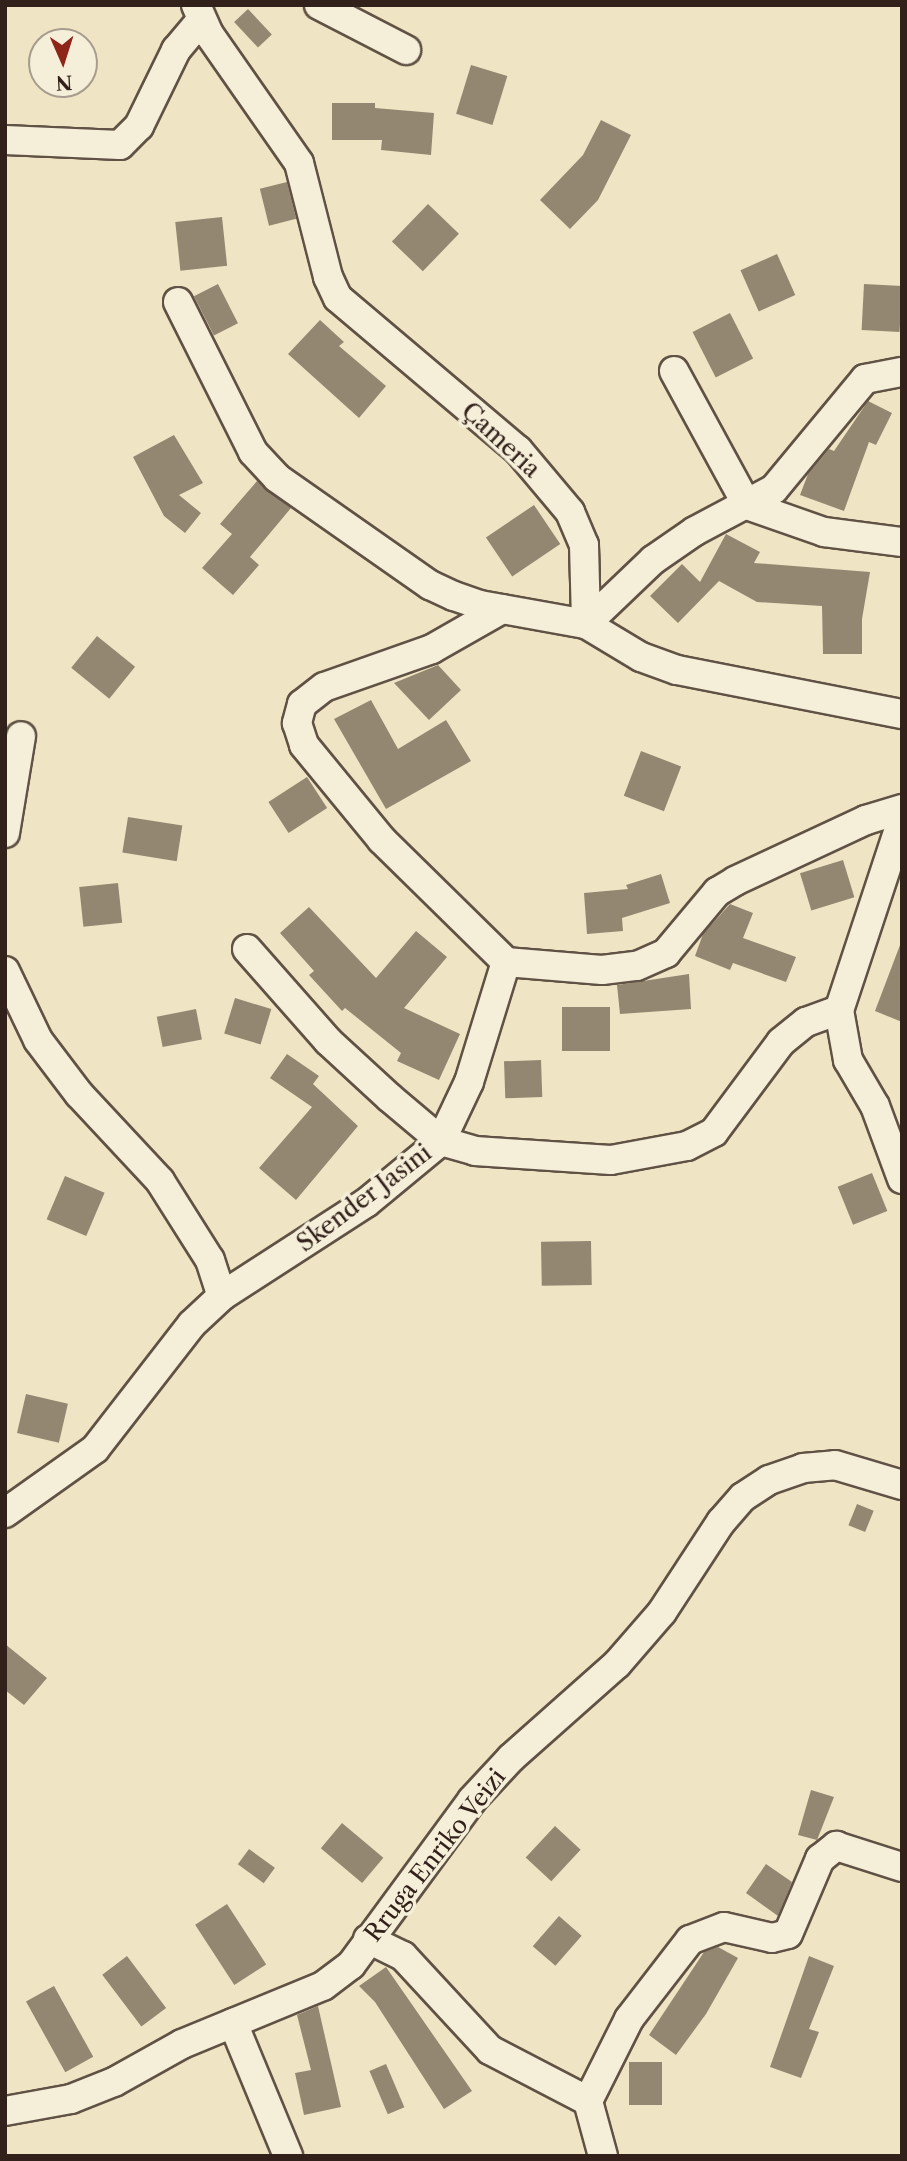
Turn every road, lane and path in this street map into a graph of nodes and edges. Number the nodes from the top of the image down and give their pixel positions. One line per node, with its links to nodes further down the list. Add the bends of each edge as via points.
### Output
1 (319, 5): 3 (street)
2 (199, 13): 4 (street, via 131,138 107,146); 11 (street, Çameria, via 299,163 328,277 338,298 518,450 570,512 584,545)
3 (406, 50)
4 (5, 140)
5 (178, 302): 10 (street, via 263,466 430,585)
6 (674, 371): 8 (street)
7 (902, 372): 8 (street, via 865,379 790,474)
8 (747, 505): 9 (street, via 824,532); 11 (street, via 695,531 653,560)
9 (902, 542)
10 (502, 609): 11 (street); 18 (street, via 432,649 324,687 302,704 297,723 304,745 382,840)
11 (586, 624): 12 (street, via 641,657 677,670)
12 (902, 715)
13 (21, 736): 16 (street)
14 (902, 808): 18 (street, via 876,815 735,881 717,892 666,953 637,966 602,970)
15 (902, 820): 20 (street)
16 (5, 833)
17 (247, 949): 21 (street, via 328,1041)
18 (506, 962): 21 (street, Skender Jasini, via 469,1082)
19 (5, 971): 23 (street, via 38,1040 79,1094 160,1181 210,1260)
20 (839, 1010): 21 (street, via 806,1022 781,1041 714,1132 687,1146 650,1157 611,1160 475,1151); 22 (street, via 848,1060 876,1105)
21 (441, 1141): 23 (street, Skender Jasini, via 366,1203)
22 (902, 1179)
23 (222, 1296): 25 (street, Skender Jasini, via 192,1324 95,1449)
24 (902, 1485): 27 (street, Rruga Enriko Veizi, via 835,1465 803,1468 769,1480 743,1497 721,1522 662,1612 617,1664 511,1758 472,1800)
25 (5, 1513)
26 (902, 1867): 29 (street, via 836,1846 820,1859 788,1934 772,1938 723,1927 690,1940 629,2018)
27 (368, 1939): 28 (street, Rruga Enriko Veizi, via 351,1965 323,1986); 29 (street, via 403,1956 490,2050)
28 (233, 2023): 30 (street, Rruga Enriko Veizi, via 71,2099); 31 (street)
29 (588, 2101): 32 (street)
30 (5, 2111)
31 (288, 2156)
32 (603, 2156)

